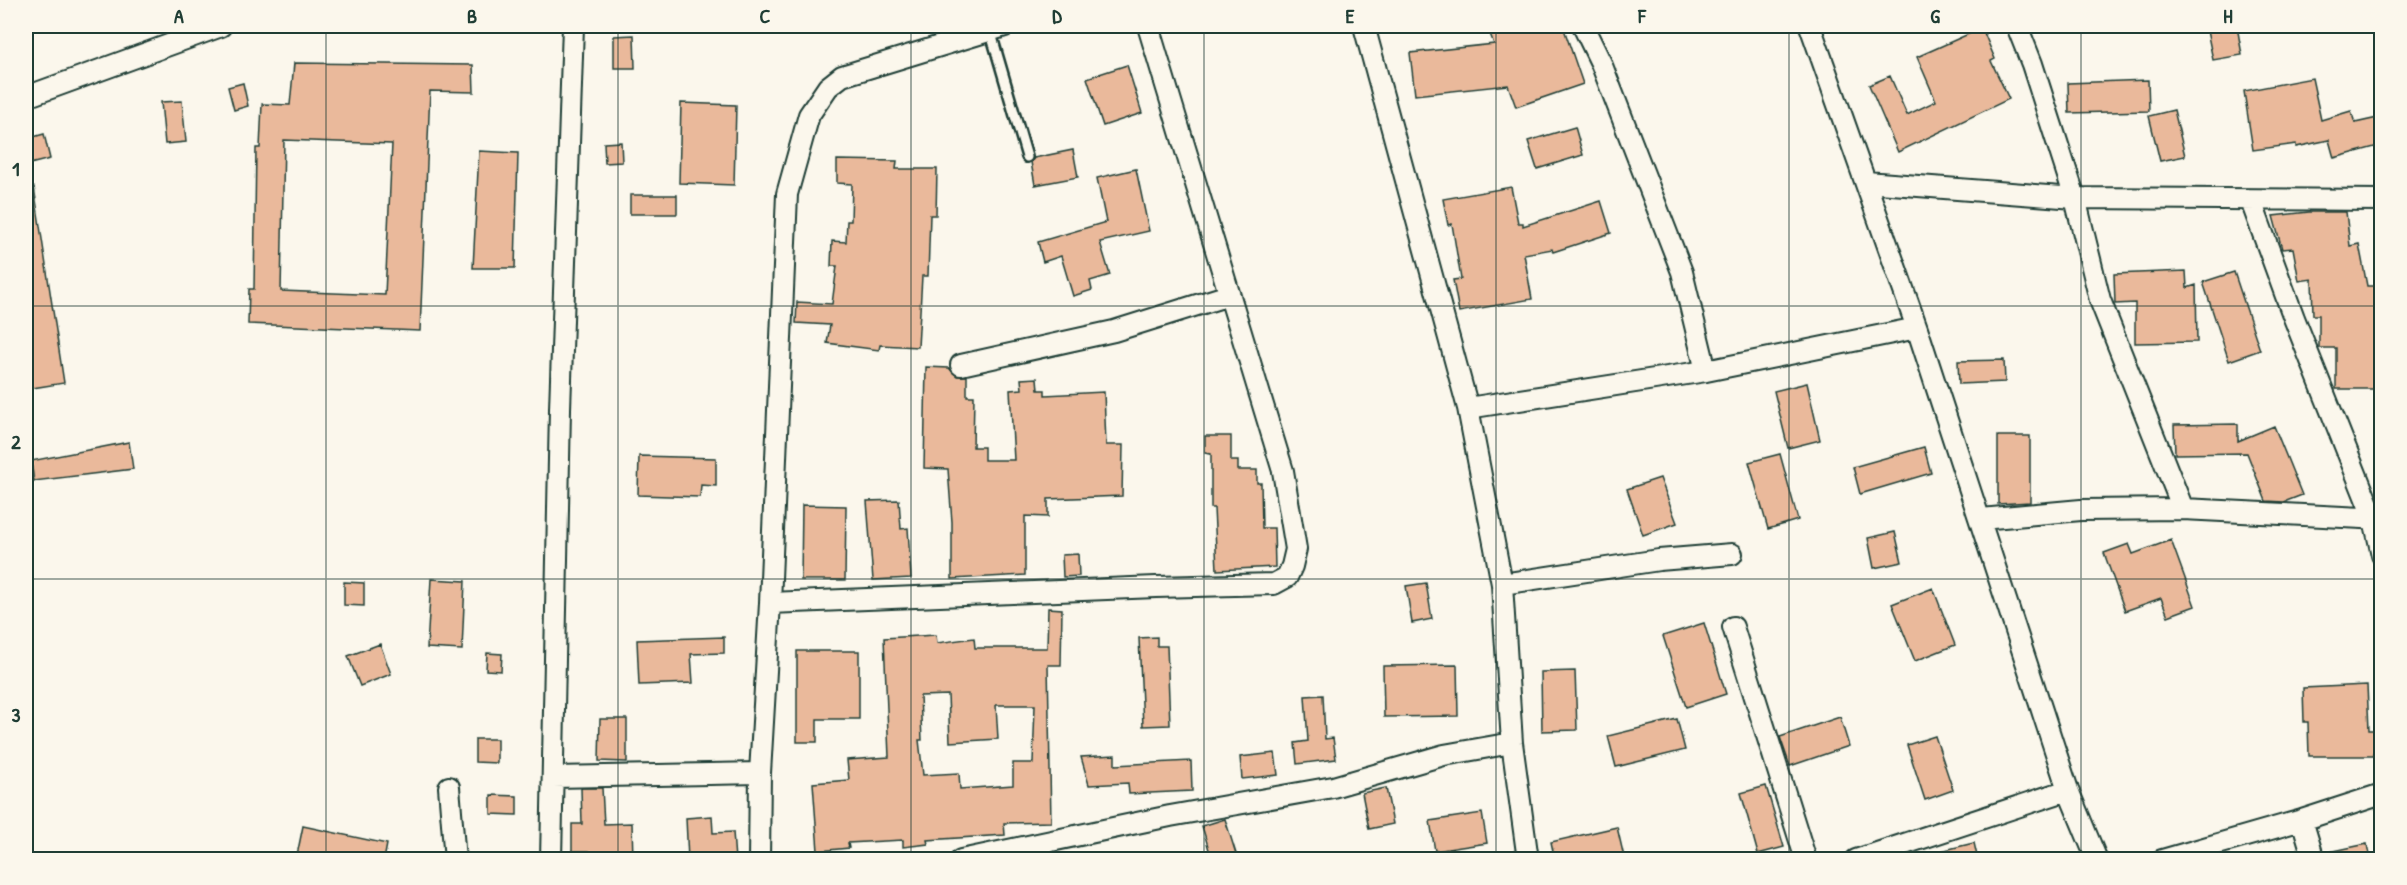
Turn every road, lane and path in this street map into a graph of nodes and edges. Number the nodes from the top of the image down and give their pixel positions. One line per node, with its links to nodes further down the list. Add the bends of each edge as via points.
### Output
1 (221, 26): 9 (street)
2 (573, 26): 30 (street, via 560,410)
3 (1148, 26): 15 (street)
4 (1364, 26): 19 (street)
5 (1583, 26): 18 (street, via 1682,272)
6 (1810, 26): 11 (street)
7 (2017, 26): 12 (street)
8 (998, 28): 10 (lane); 26 (street, via 842,76 828,87 809,115 787,194)
9 (26, 97)
10 (1027, 158)
11 (1866, 182): 12 (street); 16 (street)
12 (2075, 198): 14 (street); 20 (street, via 2100,300)
13 (2382, 200): 14 (street)
14 (2251, 201): 22 (street, via 2294,318)
15 (1229, 295): 17 (street, via 1113,331); 26 (street, via 1283,471 1296,549 1287,577 1274,584)
16 (1917, 328): 18 (street); 21 (street)
17 (961, 365)
18 (1706, 372): 19 (street)
19 (1468, 408): 25 (street)
20 (2183, 509): 21 (street, via 2081,510); 22 (street)
21 (1981, 519): 32 (street)
22 (2378, 519): 24 (street)
23 (1732, 554): 25 (street, via 1659,560)
24 (2382, 555)
25 (1502, 584): 28 (street)
26 (770, 603): 29 (street)
27 (1733, 627): 40 (street)
28 (1512, 743): 38 (street, via 1444,755 1333,787); 39 (street)
29 (760, 773): 30 (street); 37 (street)
30 (554, 777): 36 (street)
31 (449, 787): 35 (street)
32 (2068, 790): 41 (street); 42 (street)
33 (2382, 794): 34 (street)
34 (2302, 820): 43 (street); 44 (street)
35 (455, 860)
36 (551, 860)
37 (759, 860)
38 (961, 860)
39 (1528, 860)
40 (1806, 860)
41 (1856, 860)
42 (2097, 860)
43 (2162, 860)
44 (2313, 860)

